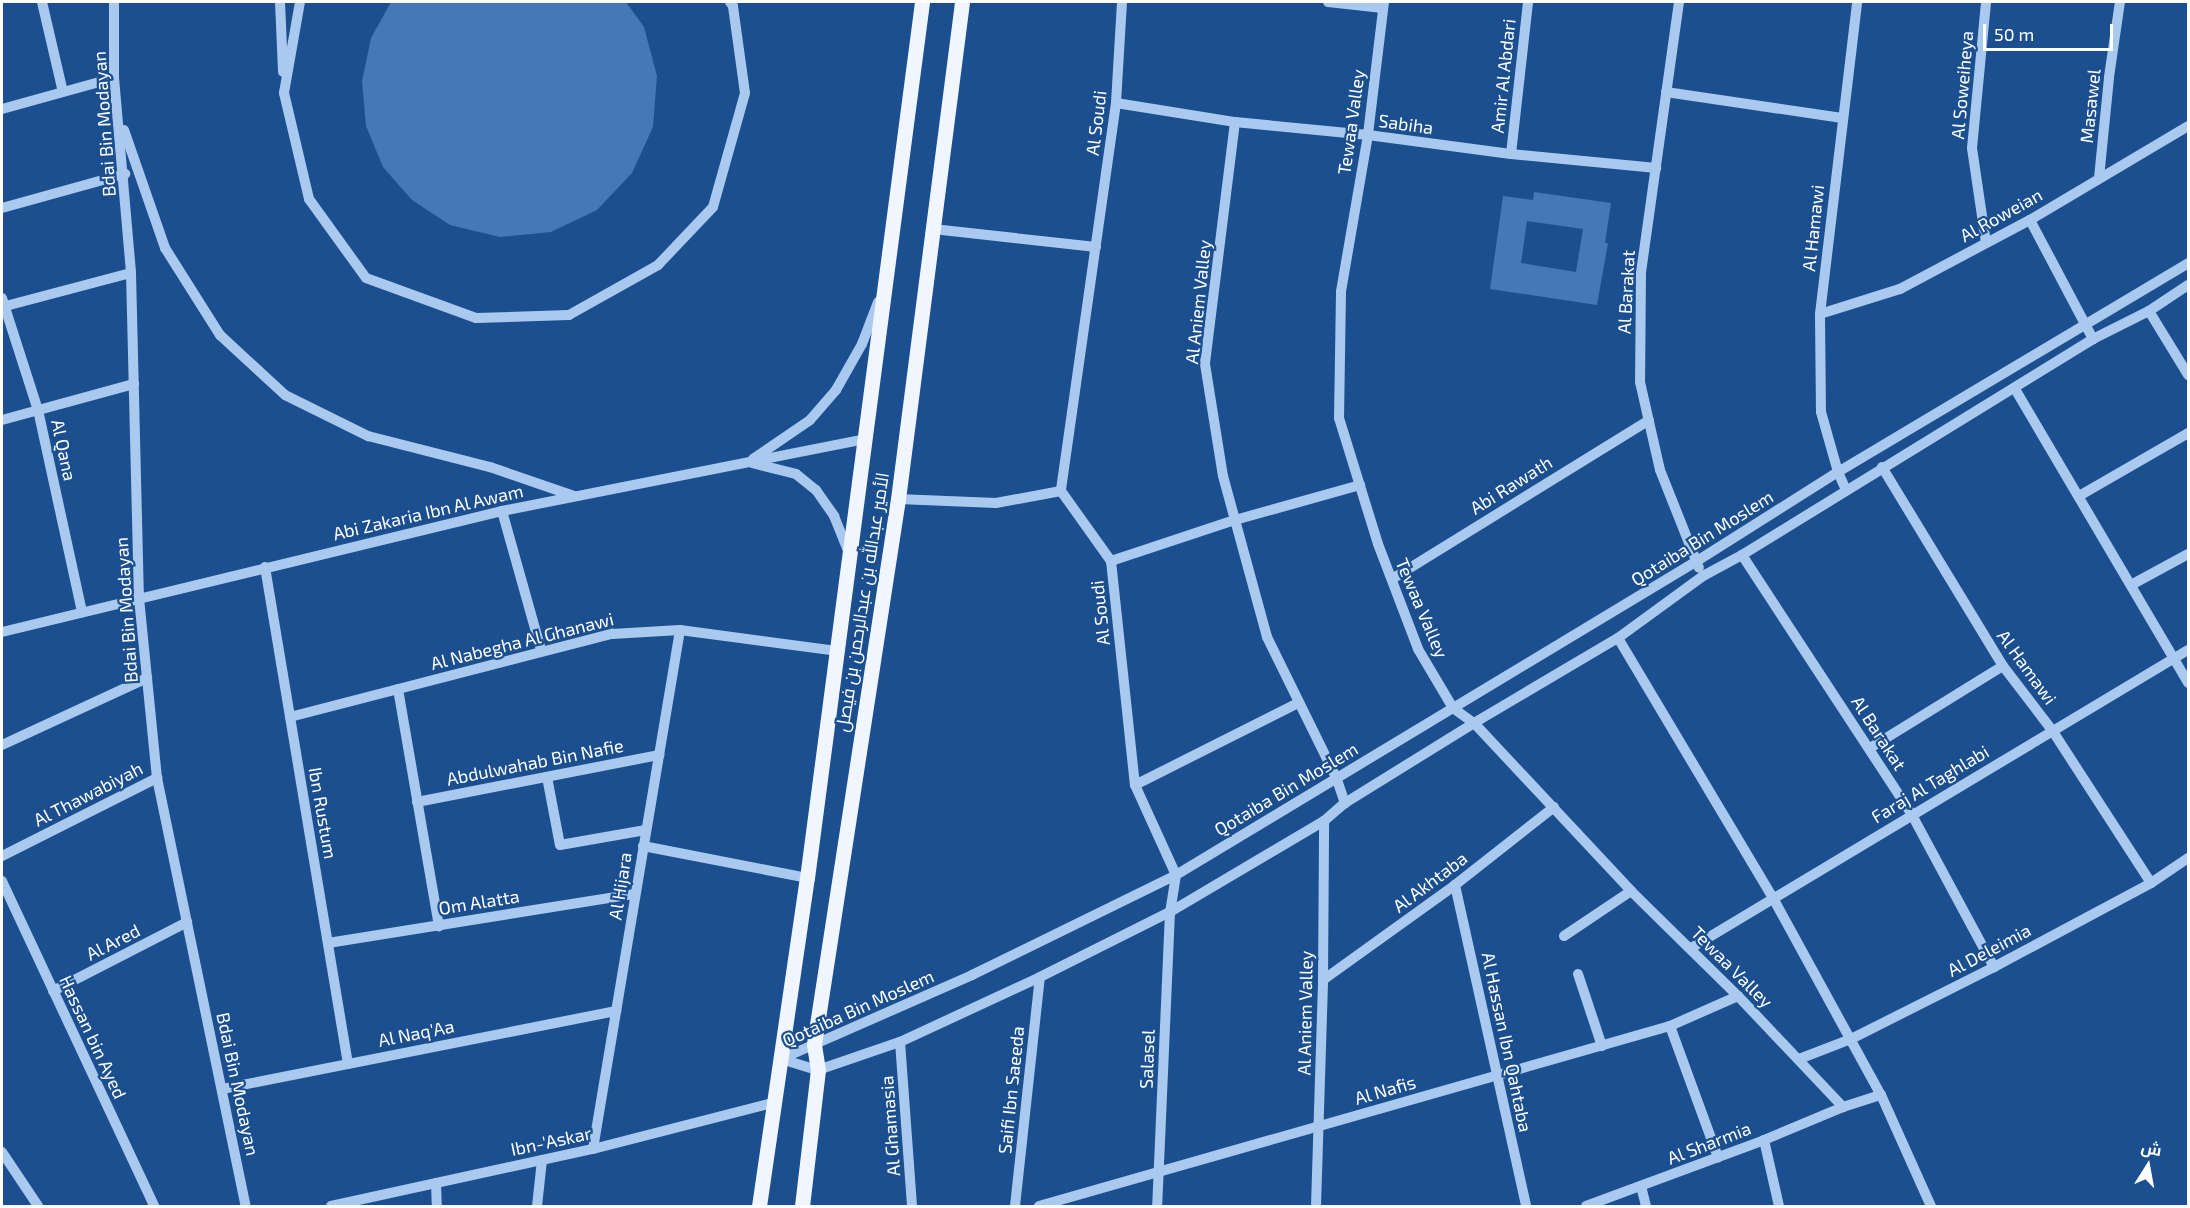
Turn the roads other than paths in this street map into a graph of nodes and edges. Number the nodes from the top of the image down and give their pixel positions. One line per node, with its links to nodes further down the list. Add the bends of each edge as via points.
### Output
1 (42, 2): 17 (street)
2 (114, 2): 16 (street, Bdai Bin Modayan)
3 (280, 2): 19 (street)
4 (300, 2): 19 (street)
5 (922, 2): 38 (main road, الأمير عبدالله بن عبدالرحمن بن فيصل)
6 (962, 2): 33 (main road, الأمير عبدالله بن عبدالرحمن بن فيصل)
7 (1122, 2): 20 (street, Al Soudi)
8 (1328, 2): 15 (street)
9 (1528, 2): 27 (street, Amir Al Abdari)
10 (1679, 2): 18 (street, Al Barakat)
11 (1857, 2): 23 (street, Al Hamawi)
12 (1986, 2): 34 (street, Al Soweiheya, via 1972,148)
13 (2120, 2): 30 (street, Masawel)
14 (733, 3): 19 (street, via 745,93 713,207 658,265 569,315 476,318 366,278 309,200)
15 (1383, 5): 26 (street, Tewaa Valley)
16 (114, 78): 17 (street); 22 (street, Bdai Bin Modayan)
17 (63, 92): 21 (street)
18 (1666, 92): 23 (street); 28 (street, Al Barakat)
19 (284, 93)
20 (1116, 103): 24 (street, Sabiha); 35 (street, Al Soudi)
21 (2, 109)
22 (118, 112): 29 (street, Bdai Bin Modayan); 59 (street, via 165,248 220,334 285,394 368,436 490,467)
23 (1842, 118): 42 (street, Al Hamawi)
24 (1235, 122): 26 (street, Sabiha); 63 (street, Al Aniem Valley, via 1205,364 1223,476)
25 (2188, 126): 30 (street, Al Roweian)
26 (1368, 135): 27 (street, Sabiha); 56 (street, Tewaa Valley, via 1341,292 1339,418)
27 (1510, 154): 28 (street, Sabiha)
28 (1656, 168): 50 (street, Al Barakat, via 1641,273 1640,382)
29 (125, 174): 31 (street); 37 (street, Bdai Bin Modayan)
30 (2099, 178): 32 (street, Al Roweian)
31 (2, 208)
32 (2030, 220): 34 (street, Al Roweian); 43 (street)
33 (933, 229): 35 (street); 61 (main road, الأمير عبدالله بن عبدالرحمن بن فيصل)
34 (1986, 243): 42 (street, Al Roweian, via 1900,289)
35 (1096, 247): 58 (street, Al Soudi)
36 (2188, 263): 43 (street, Qotaiba Bin Moslem)
37 (131, 273): 40 (street); 46 (street, Bdai Bin Modayan)
38 (885, 282): 52 (main road, الأمير عبدالله بن عبدالرحمن بن فيصل); 53 (street, الأمير عبدالله بن عبدالرحمن بن فيصل, via 862,344 836,390 810,420)
39 (2188, 285): 41 (street, Qotaiba Bin Moslem)
40 (2, 303): 48 (street, Al Qana)
41 (2149, 311): 44 (street, Qotaiba Bin Moslem); 45 (street)
42 (1820, 314): 55 (street, Al Hamawi, via 1821,412)
43 (2085, 323): 44 (street); 55 (street, Qotaiba Bin Moslem)
44 (2093, 339): 47 (street, Qotaiba Bin Moslem)
45 (2188, 375)
46 (134, 384): 48 (street); 73 (street, Bdai Bin Modayan)
47 (2015, 388): 54 (street, Qotaiba Bin Moslem); 60 (street)
48 (38, 410): 49 (street); 74 (street, Al Qana)
49 (2, 420)
50 (1649, 420): 68 (street, Al Barakat, via 1660,470); 71 (street, Abi Rawath)
51 (2188, 433): 60 (street)
52 (865, 439): 53 (street, Abi Zakaria Ibn Al Awam); 64 (main road, الأمير عبدالله بن عبدالرحمن بن فيصل)
53 (748, 462): 59 (street, Abi Zakaria Ibn Al Awam); 64 (street, الأمير عبدالله بن عبدالرحمن بن فيصل, via 796,474 816,490 834,516)
54 (1881, 467): 57 (street, Qotaiba Bin Moslem); 82 (street, Al Hamawi)
55 (1838, 472): 57 (street, Al Hamawi); 68 (street, Qotaiba Bin Moslem)
56 (1360, 485): 63 (street); 71 (street, Tewaa Valley)
57 (1846, 490): 66 (street, Qotaiba Bin Moslem)
58 (1061, 491): 61 (street, via 996,503); 67 (street, Al Soudi)
59 (576, 496): 62 (street, Abi Zakaria Ibn Al Awam)
60 (2079, 496): 72 (street)
61 (898, 499): 131 (main road, الأمير عبدالله بن عبدالرحمن بن فيصل)
62 (502, 511): 69 (street, Abi Zakaria Ibn Al Awam); 78 (street)
63 (1235, 520): 67 (street); 86 (street, Al Aniem Valley, via 1267,637)
64 (850, 554): 80 (main road, الأمير عبدالله بن عبدالرحمن بن فيصل)
65 (2188, 554): 72 (street)
66 (1742, 555): 70 (street, Qotaiba Bin Moslem); 92 (street, Al Barakat)
67 (1112, 561): 97 (street, Al Soudi)
68 (1697, 561): 70 (street, Al Barakat); 87 (street, Qotaiba Bin Moslem)
69 (265, 567): 73 (street, Abi Zakaria Ibn Al Awam); 88 (street, Ibn Rustum)
70 (1703, 576): 77 (street, Qotaiba Bin Moslem)
71 (1392, 579): 87 (street, Tewaa Valley, via 1418,649)
72 (2131, 585): 81 (street)
73 (139, 598): 74 (street, Abi Zakaria Ibn Al Awam); 83 (street, Bdai Bin Modayan)
74 (82, 612): 76 (street, Abi Zakaria Ibn Al Awam)
75 (680, 630): 78 (street, Al Nabegha Al Ghanawi, via 612,634); 80 (street, Al Nabegha Al Ghanawi); 93 (street, Al Hijara)
76 (2, 632)
77 (1618, 638): 89 (street, Qotaiba Bin Moslem); 114 (street)
78 (541, 650): 85 (street, Al Nabegha Al Ghanawi)
79 (2188, 650): 81 (street, Faraj Al Taghlabi)
80 (837, 651): 108 (main road, الأمير عبدالله بن عبدالرحمن بن فيصل)
81 (2175, 659): 84 (street); 90 (street, Faraj Al Taghlabi)
82 (2003, 666): 90 (street, Al Hamawi); 92 (street)
83 (147, 678): 91 (street); 96 (street, Bdai Bin Modayan)
84 (2188, 682)
85 (398, 689): 88 (street, Al Nabegha Al Ghanawi); 98 (street)
86 (1298, 703): 95 (street, Al Aniem Valley); 97 (street)
87 (1453, 708): 89 (street, Tewaa Valley); 95 (street, Qotaiba Bin Moslem)
88 (290, 717): 119 (street, Ibn Rustum)
89 (1473, 723): 99 (street, Qotaiba Bin Moslem); 100 (street, Tewaa Valley)
90 (2052, 730): 101 (street, Faraj Al Taghlabi); 110 (street, Al Hamawi)
91 (2, 745)
92 (1870, 748): 101 (street, Al Barakat)
93 (659, 755): 94 (street, Abdulwahab Bin Nafie); 103 (street, Al Hijara)
94 (547, 777): 98 (street, Abdulwahab Bin Nafie); 103 (street, via 560,845)
95 (1336, 777): 99 (street, Al Aniem Valley); 107 (street, Qotaiba Bin Moslem)
96 (157, 778): 105 (street, Al Thawabiyah); 116 (street, Bdai Bin Modayan)
97 (1135, 785): 107 (street, Al Soudi)
98 (417, 802): 117 (street)
99 (1345, 802): 102 (street, Qotaiba Bin Moslem)
100 (1554, 807): 111 (street, Al Akhtaba); 112 (street, Tewaa Valley)
101 (1912, 815): 114 (street, Faraj Al Taghlabi); 121 (street, Al Barakat)
102 (1324, 821): 115 (street, Qotaiba Bin Moslem); 124 (street, Al Aniem Valley)
103 (646, 830): 104 (street, Al Hijara)
104 (643, 846): 108 (street); 113 (street, Al Hijara)
105 (2, 856)
106 (2188, 858): 110 (street, Al Deleimia)
107 (1176, 875): 115 (street); 131 (street, Qotaiba Bin Moslem, via 972,975)
108 (807, 878): 133 (main road, الأمير عبدالله بن عبدالرحمن بن فيصل)
109 (2, 881): 125 (street, Hassan bin Ayed)
110 (2151, 883): 121 (street, Al Deleimia)
111 (1455, 885): 124 (street, Al Akhtaba); 137 (street, Al Hassan Ibn Qahtaba)
112 (1631, 891): 118 (street); 120 (street, Tewaa Valley)
113 (635, 894): 117 (street, Om Alatta); 127 (street, Al Hijara)
114 (1773, 898): 120 (street, Faraj Al Taghlabi); 129 (street)
115 (1170, 912): 123 (street, Qotaiba Bin Moslem); 148 (street, Salasel)
116 (187, 922): 125 (street, Al Ared); 138 (street, Bdai Bin Modayan)
117 (439, 926): 119 (street, Om Alatta)
118 (1564, 936)
119 (328, 944): 135 (street, Ibn Rustum)
120 (1691, 948): 126 (street, Tewaa Valley)
121 (1994, 968): 129 (street, Al Deleimia)
122 (1578, 974): 132 (street)
123 (1040, 977): 130 (street, Qotaiba Bin Moslem); 160 (street, Saifi Ibn Saeeda)
124 (1323, 980): 142 (street, Al Aniem Valley)
125 (53, 991): 152 (street, Hassan bin Ayed)
126 (1738, 996): 128 (street, Al Nafis); 134 (street, Tewaa Valley)
127 (616, 1011): 135 (street, Al Naq'Aa); 144 (street, Al Hijara)
128 (1670, 1026): 132 (street, Al Nafis); 146 (street)
129 (1851, 1039): 134 (street, Al Deleimia); 139 (street)
130 (900, 1042): 136 (street, Qotaiba Bin Moslem); 159 (street, Al Ghamasia)
131 (814, 1044): 133 (street, Qotaiba Bin Moslem); 136 (main road, الأمير عبدالله بن عبدالرحمن بن فيصل)
132 (1602, 1046): 137 (street, Al Nafis)
133 (781, 1059): 136 (street, Qotaiba Bin Moslem); 140 (main road, الأمير عبدالله بن عبدالرحمن بن فيصل)
134 (1798, 1059): 141 (street, Tewaa Valley)
135 (348, 1064): 138 (street, Al Naq'Aa)
136 (818, 1070): 158 (main road, الأمير عبدالله بن عبدالرحمن بن فيصل)
137 (1497, 1076): 142 (street, Al Nafis); 164 (street, Al Hassan Ibn Qahtaba)
138 (222, 1089): 153 (street, Bdai Bin Modayan)
139 (1881, 1095): 141 (street, Al Sharmia); 168 (street)
140 (776, 1102): 144 (street, Ibn-'Askar); 157 (main road, الأمير عبدالله بن عبدالرحمن بن فيصل)
141 (1844, 1107): 143 (street, Al Sharmia)
142 (1319, 1127): 148 (street, Al Nafis); 163 (street, Al Aniem Valley)
143 (1764, 1140): 146 (street, Al Sharmia); 167 (street)
144 (593, 1149): 147 (street, Ibn-'Askar)
145 (2, 1152): 151 (street)
146 (1718, 1157): 150 (street, Al Sharmia)
147 (542, 1160): 149 (street, Ibn-'Askar); 156 (street)
148 (1159, 1172): 161 (street, Al Nafis); 162 (street, Salasel)
149 (436, 1183): 154 (street, Ibn-'Askar); 155 (street)
150 (1641, 1186): 165 (street, Al Sharmia); 166 (street)
151 (38, 1206)
152 (154, 1206)
153 (246, 1206)
154 (331, 1206)
155 (437, 1206)
156 (537, 1206)
157 (759, 1206)
158 (802, 1206)
159 (912, 1206)
160 (1015, 1206)
161 (1039, 1206)
162 (1157, 1206)
163 (1316, 1206)
164 (1526, 1206)
165 (1586, 1206)
166 (1646, 1206)
167 (1779, 1206)
168 (1931, 1206)

